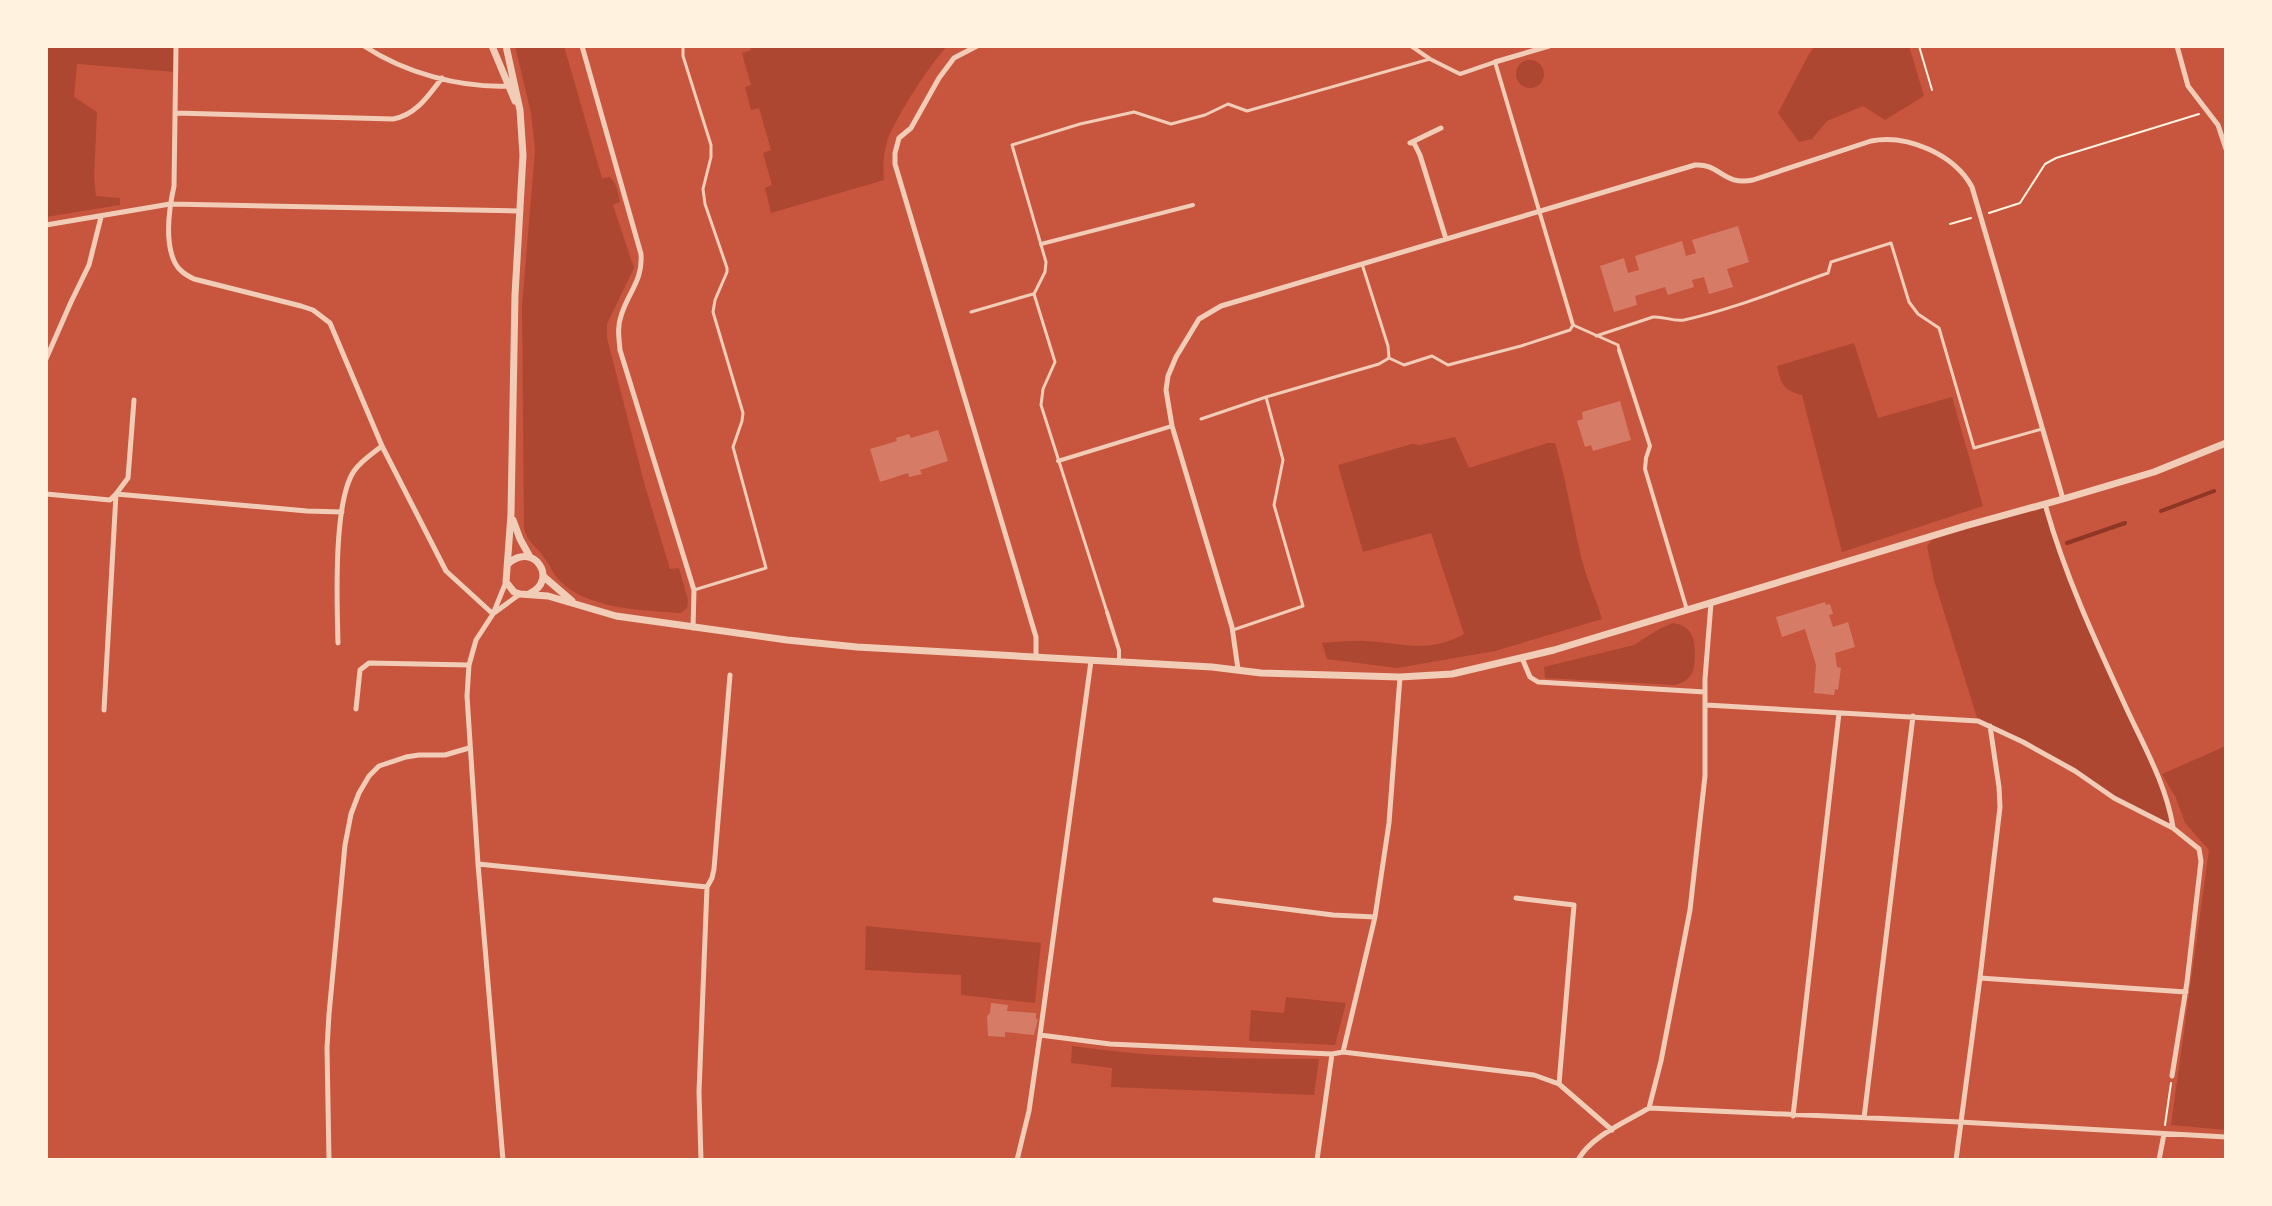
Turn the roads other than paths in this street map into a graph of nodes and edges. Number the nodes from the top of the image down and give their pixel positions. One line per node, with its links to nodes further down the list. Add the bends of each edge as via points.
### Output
1 (176, 46): 16 (street)
2 (364, 46): 13 (street, via 396,64)
3 (492, 46): 14 (street)
4 (506, 46): 15 (street)
5 (582, 46): 53 (street, via 641,254 642,269 618,329 620,350)
6 (683, 46): 53 (lane, via 712,151 703,189 727,272 713,312 743,417 733,447 766,568)
7 (977, 46): 63 (street, via 944,70 911,128 899,138 895,164 1036,637)
8 (1411, 46): 11 (street)
9 (1549, 46): 12 (street)
10 (2177, 46): 18 (street, via 2188,86 2218,125)
11 (1430, 59): 12 (street, via 1460,74); 26 (lane, via 1247,111 1228,104 1171,124 1134,112 1012,145)
12 (1495, 62): 22 (street)
13 (442, 78): 14 (street); 16 (street, via 415,110 401,118)
14 (509, 86): 15 (street)
15 (520, 110): 21 (street)
16 (176, 113): 19 (street)
17 (1441, 128): 25 (street, via 1410,143 1420,155)
18 (2226, 149)
19 (170, 204): 21 (street); 23 (street); 41 (street, via 171,252 184,274 313,310 330,323)
20 (1193, 205): 26 (street)
21 (521, 211): 48 (street)
22 (1538, 212): 25 (street); 30 (street); 39 (street, via 1695,165 1740,182 1871,141 1912,143 1956,166 1972,187)
23 (101, 217): 24 (street); 34 (street, via 89,265)
24 (46, 225)
25 (1446, 239): 27 (street)
26 (1041, 244): 28 (lane, via 1045,272)
27 (1362, 264): 33 (lane); 38 (street, via 1204,314 1168,376)
28 (1034, 294): 29 (lane); 42 (lane, via 1055,362 1041,405)
29 (971, 312)
30 (1573, 325): 31 (lane); 33 (lane, via 1521,346 1448,365 1432,356 1404,365)
31 (1596, 336): 32 (lane); 39 (lane, via 1653,317 1681,321 1768,294 1828,273 1831,262 1891,243 1909,302 1939,328 1974,448)
32 (1619, 350): 57 (street, via 1650,446 1645,469)
33 (1389, 358): 35 (lane)
34 (46, 359)
35 (1266, 397): 37 (lane); 61 (lane, via 1283,460 1274,505 1303,606)
36 (134, 400): 44 (street, via 128,478)
37 (1201, 419)
38 (1172, 426): 42 (street); 61 (street)
39 (2042, 429): 45 (street)
40 (2226, 443): 45 (street)
41 (382, 446): 47 (street, via 354,470); 59 (street, via 446,571)
42 (1058, 461): 58 (lane)
43 (46, 494): 44 (street, via 110,500)
44 (116, 494): 47 (street); 74 (street)
45 (2063, 499): 46 (street)
46 (2045, 504): 55 (street); 79 (street, via 2055,543 2164,790)
47 (342, 512): 62 (street)
48 (511, 514): 49 (street); 50 (street)
49 (530, 557): 50 (street); 51 (street, via 540,564)
50 (508, 564): 52 (street)
51 (543, 576): 54 (street, via 538,588); 56 (street)
52 (506, 582): 54 (street); 59 (street)
53 (694, 590): 60 (street)
54 (524, 594): 56 (street); 59 (street)
55 (1711, 603): 57 (street); 71 (street)
56 (576, 604): 60 (street)
57 (1687, 610): 64 (street)
58 (1107, 612): 66 (street)
59 (493, 614): 67 (street, via 476,640)
60 (693, 628): 63 (street, via 857,647)
61 (1233, 630): 68 (street)
62 (338, 643)
63 (1036, 658): 65 (street)
64 (1522, 658): 70 (street, via 1452,674); 71 (street, via 1538,682)
65 (1091, 661): 66 (street); 87 (street)
66 (1119, 662): 68 (street)
67 (469, 665): 73 (street, via 369,663 360,670); 78 (street)
68 (1238, 669): 70 (street)
69 (730, 675): 81 (street, via 714,869)
70 (1400, 677): 84 (street, via 1389,823)
71 (1705, 692): 72 (street)
72 (1706, 705): 75 (street); 92 (street, via 1705,776 1690,910)
73 (356, 709)
74 (104, 710)
75 (1839, 713): 76 (street); 93 (street)
76 (1913, 716): 77 (street); 94 (street)
77 (1990, 725): 79 (street); 85 (street, via 2000,807)
78 (469, 748): 80 (street); 99 (street, via 379,766 351,814 328,1025)
79 (2173, 828): 86 (street, via 2199,849 2201,861)
80 (478, 864): 81 (street); 100 (street)
81 (707, 887): 101 (street)
82 (1516, 898): 91 (street, via 1574,905)
83 (1215, 900): 84 (street)
84 (1375, 917): 88 (street)
85 (1980, 978): 86 (street); 95 (street)
86 (2186, 992): 90 (street)
87 (1040, 1035): 89 (street, via 1110,1044); 102 (street)
88 (1343, 1052): 89 (street); 91 (street, via 1534,1075)
89 (1332, 1054): 103 (street)
90 (2172, 1076)
91 (1559, 1084): 96 (street)
92 (1649, 1108): 93 (street); 96 (street)
93 (1793, 1116): 94 (street)
94 (1864, 1118): 95 (street)
95 (1960, 1122): 97 (street); 105 (street)
96 (1612, 1130): 104 (street)
97 (2164, 1134): 98 (street); 106 (street)
98 (2226, 1137)
99 (329, 1160)
100 (503, 1160)
101 (701, 1160)
102 (1017, 1160)
103 (1317, 1160)
104 (1578, 1160)
105 (1956, 1160)
106 (2159, 1160)

